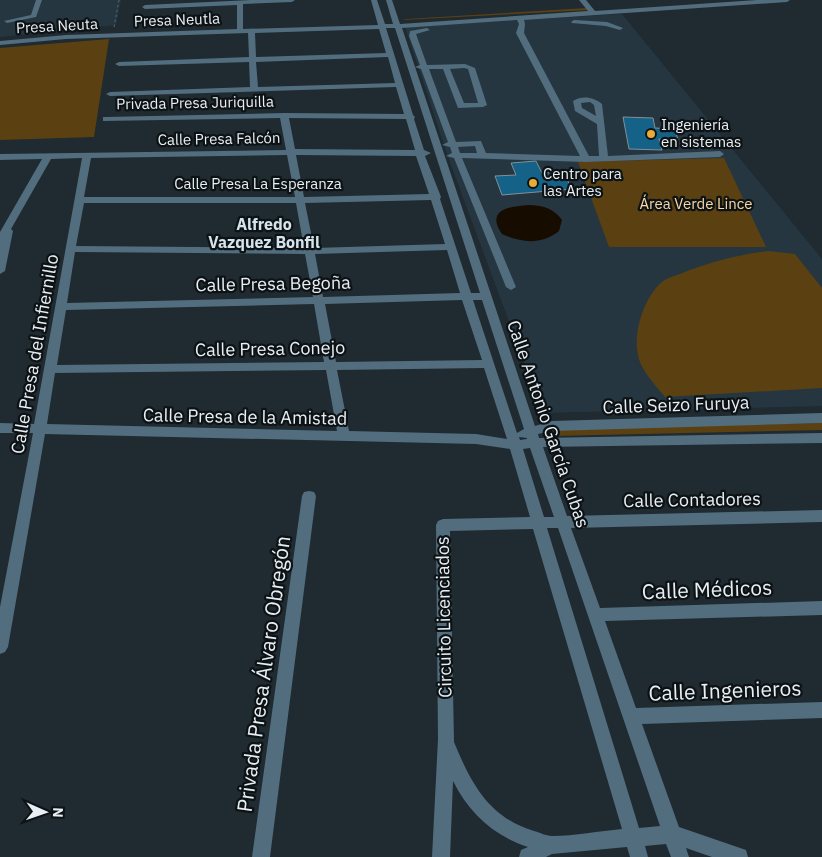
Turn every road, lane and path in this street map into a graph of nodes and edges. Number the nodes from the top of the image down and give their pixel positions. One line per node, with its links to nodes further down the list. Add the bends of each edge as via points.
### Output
1 (39, 0): 12 (street, via 34,16)
2 (179, 0): 9 (street, via 144,7)
3 (292, 0): 9 (street)
4 (374, 0): 16 (street, Calle Antonio García Cubas)
5 (389, 0): 15 (street, Calle Antonio García Cubas)
6 (684, 0): 8 (street)
7 (787, 0): 11 (street)
8 (662, 1): 10 (street)
9 (240, 3): 18 (street)
10 (584, 3): 11 (street); 15 (street)
11 (594, 14): 13 (street)
12 (7, 20)
13 (542, 20): 14 (street); 17 (street, via 606,24)
14 (521, 21): 15 (street); 25 (street, via 412,32); 46 (street, via 520,33)
15 (397, 22): 16 (street, Presa Neutla); 27 (street, Calle Antonio García Cubas)
16 (381, 23): 19 (street, Presa Neutla); 22 (street, Calle Antonio García Cubas)
17 (620, 28)
18 (240, 32): 19 (street, Presa Neutla); 20 (street, Presa Neutla)
19 (251, 32): 23 (street)
20 (116, 36): 21 (street, Presa Neuta)
21 (0, 43)
22 (391, 55): 23 (street); 28 (street, Calle Antonio García Cubas)
23 (252, 60): 24 (street); 29 (street)
24 (119, 64)
25 (426, 67): 26 (street); 27 (street); 35 (street)
26 (446, 67): 26 (street, via 471,68 483,105 461,106)
27 (411, 68): 36 (street, Calle Antonio García Cubas)
28 (400, 85): 29 (street); 32 (street, Calle Antonio García Cubas)
29 (254, 88): 30 (street)
30 (110, 94)
31 (284, 115): 32 (street, Privada Presa Juriquilla); 33 (street, Privada Presa Juriquilla); 37 (street)
32 (411, 117): 38 (street, Calle Antonio García Cubas)
33 (106, 119)
34 (600, 122): 45 (street)
35 (453, 144): 36 (street); 42 (street, via 478,143); 43 (street)
36 (438, 151): 38 (street, Calle Presa Falcón); 43 (street); 57 (street, Calle Antonio García Cubas)
37 (292, 152): 38 (street, Calle Presa Falcón); 41 (street, Calle Presa Falcón); 49 (street)
38 (420, 153): 47 (street, Calle Antonio García Cubas)
39 (720, 154): 45 (street)
40 (49, 155): 41 (street, Calle Presa Falcón); 44 (street, Calle Presa Falcón); 50 (street)
41 (87, 155): 48 (street, Calle Presa del Infiernillo)
42 (482, 155): 43 (street); 46 (street)
43 (457, 156): 56 (street)
44 (0, 157)
45 (604, 158): 46 (street)
46 (586, 159)
47 (436, 196): 49 (street, Calle Presa La Esperanza); 52 (street, Calle Antonio García Cubas)
48 (79, 200): 49 (street, Calle Presa La Esperanza); 53 (street, Calle Presa del Infiernillo)
49 (301, 200): 54 (street)
50 (10, 226): 51 (street); 55 (street)
51 (0, 240)
52 (452, 247): 54 (street); 58 (street, Calle Antonio García Cubas)
53 (70, 249): 54 (street); 60 (street, Calle Presa del Infiernillo)
54 (310, 251): 59 (street)
55 (0, 270)
56 (511, 287)
57 (487, 296): 58 (street, Calle Presa Begoña); 68 (street, Calle Antonio García Cubas)
58 (468, 297): 59 (street, Calle Presa Begoña); 61 (street, Calle Antonio García Cubas)
59 (320, 301): 60 (street, Calle Presa Begoña); 62 (street)
60 (60, 307): 63 (street, Calle Presa del Infiernillo)
61 (489, 364): 62 (street, Calle Presa Conejo); 70 (street, Calle Antonio García Cubas)
62 (332, 366): 63 (street, Calle Presa Conejo); 67 (street)
63 (51, 369): 66 (street, Calle Presa del Infiernillo)
64 (822, 418): 68 (street, Calle Seizo Furuya, via 552,426)
65 (0, 428): 66 (street, Calle Presa de la Amistad)
66 (41, 430): 67 (street, Calle Presa de la Amistad); 77 (street, Calle Presa del Infiernillo)
67 (344, 437): 70 (street, Calle Presa de la Amistad)
68 (533, 437): 69 (street, Calle Seizo Furuya); 70 (street, Calle Presa de la Amistad); 73 (street, Calle Antonio García Cubas)
69 (822, 438)
70 (514, 440): 74 (street, Calle Antonio García Cubas)
71 (309, 496): 84 (street, Privada Presa Álvaro Obregón)
72 (822, 516): 73 (street, Calle Contadores)
73 (562, 522): 74 (street, Circuito Licenciados); 76 (street, Calle Antonio García Cubas)
74 (538, 524): 80 (street, Circuito Licenciados, via 443,525); 82 (street, Calle Antonio García Cubas)
75 (822, 608): 76 (street, Calle Médicos)
76 (594, 615): 79 (street, Calle Antonio García Cubas)
77 (0, 646)
78 (822, 710): 79 (street, Calle Ingenieros)
79 (630, 716): 81 (street, Calle Antonio García Cubas)
80 (446, 739): 83 (street, Circuito Licenciados, via 458,776 474,802 510,831); 85 (street, Circuito Licenciados)
81 (672, 834): 82 (street, Circuito Licenciados); 88 (street, Calle Antonio García Cubas); 89 (street)
82 (632, 836): 83 (street, Circuito Licenciados); 87 (street, Calle Antonio García Cubas)
83 (550, 845): 86 (street, Circuito Licenciados)
84 (261, 857)
85 (442, 857)
86 (528, 857)
87 (639, 857)
88 (680, 857)
89 (739, 857)

